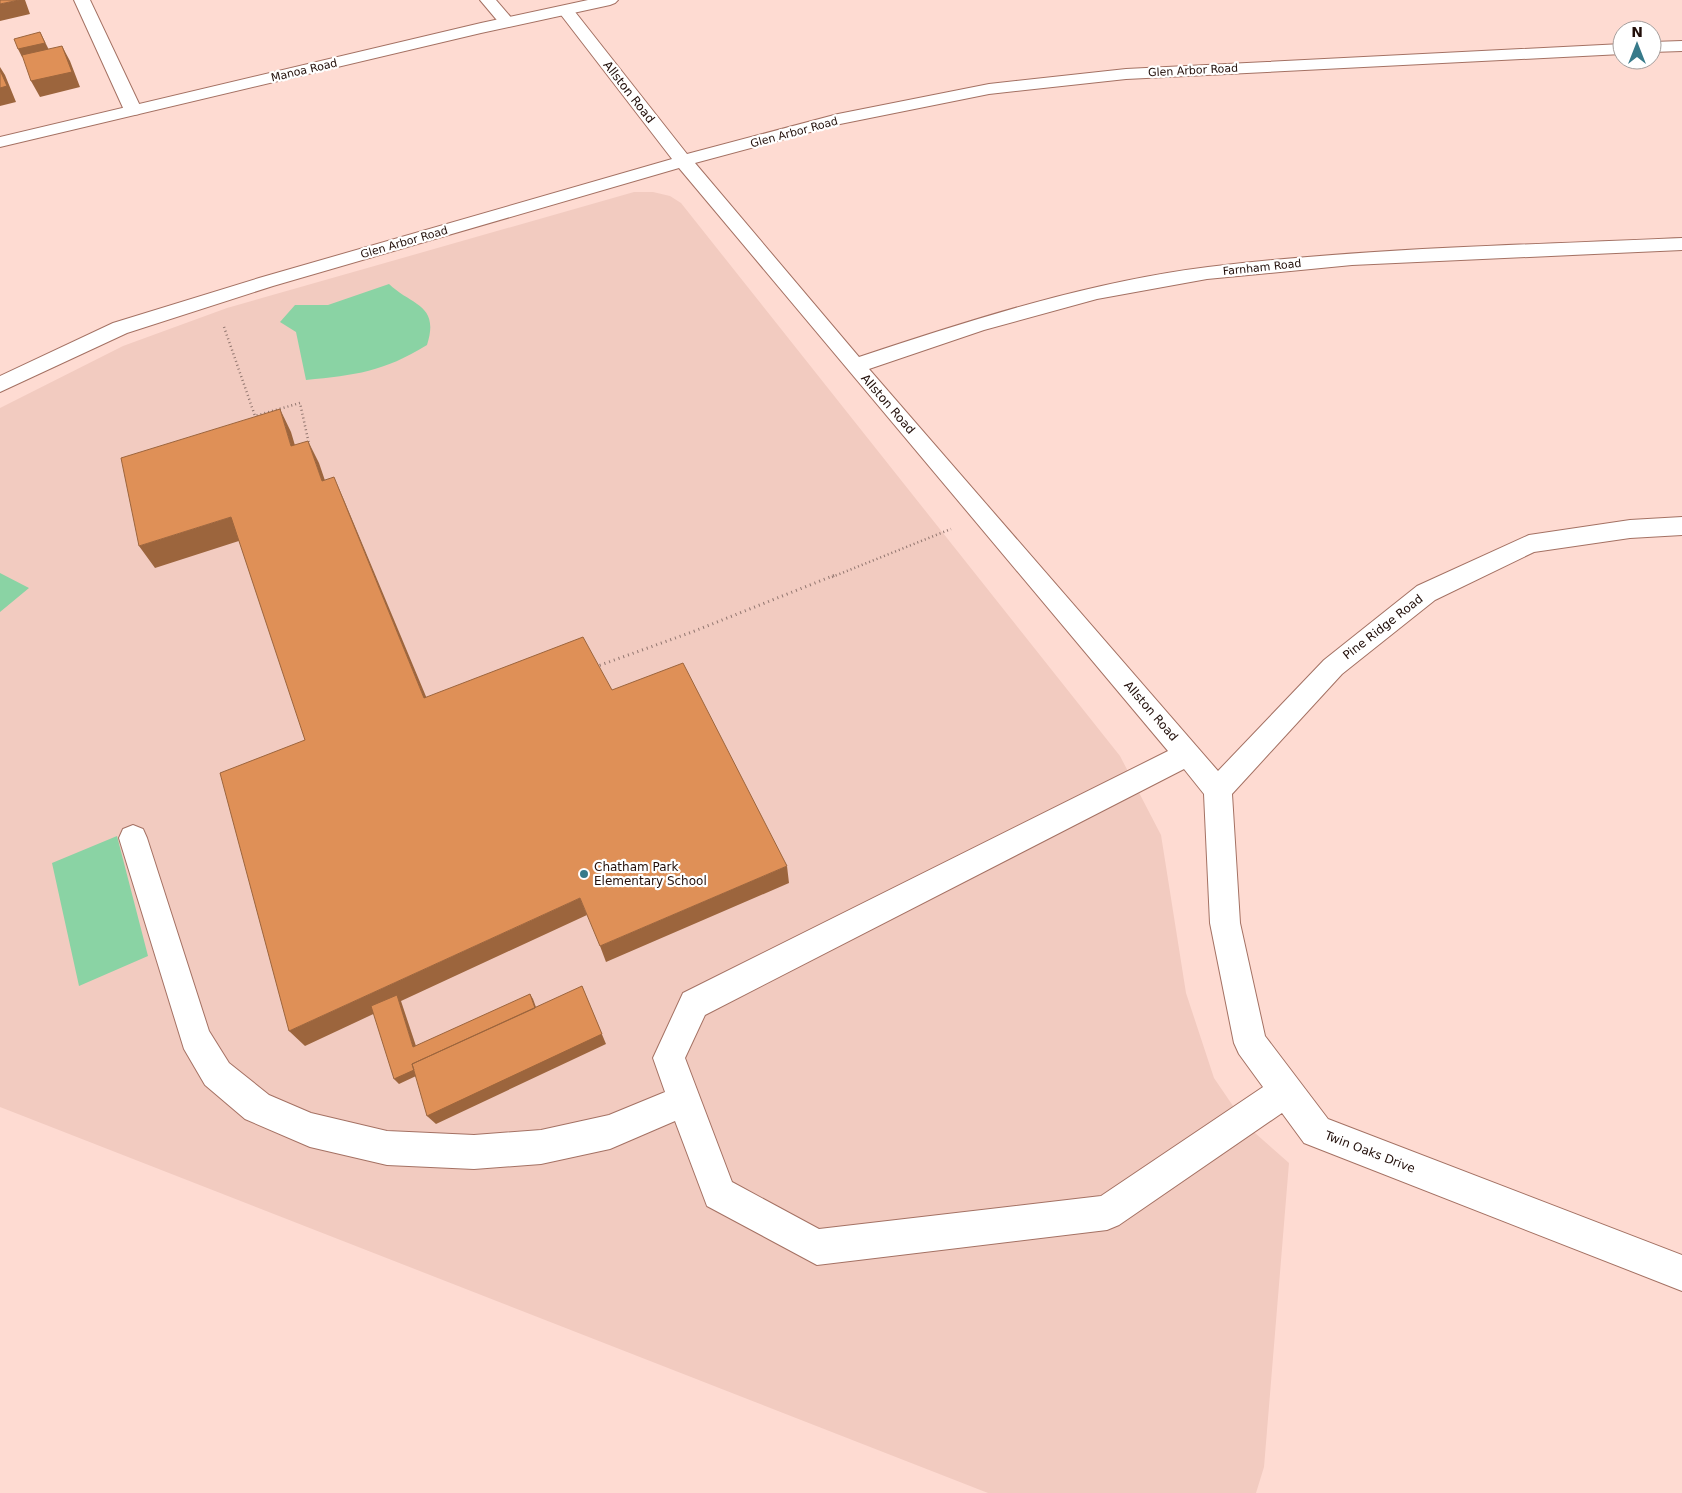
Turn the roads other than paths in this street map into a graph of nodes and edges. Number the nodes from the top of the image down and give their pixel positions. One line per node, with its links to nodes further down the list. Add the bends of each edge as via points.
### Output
1 (82, 0): 9 (street)
2 (488, 0): 5 (street)
3 (610, 0): 4 (street, Manoa Road)
4 (566, 11): 5 (street, Manoa Road); 11 (street, Allston Road)
5 (507, 22): 9 (street, Manoa Road)
6 (1682, 46): 7 (street)
7 (1662, 47)
8 (1612, 50): 11 (street, Glen Arbor Road, via 1126,74 989,89 838,120)
9 (133, 110): 10 (street, Manoa Road)
10 (0, 142)
11 (683, 161): 13 (street, Allston Road); 14 (street, Glen Arbor Road, via 120,328)
12 (1682, 244): 13 (street, Farnham Road, via 1352,259 1207,273 1095,293 977,325)
13 (855, 366): 16 (street, Allston Road)
14 (0, 386)
15 (1682, 526): 17 (street, Pine Ridge Road, via 1630,529 1529,544 1426,593 1333,667)
16 (1188, 754): 17 (street, Allston Road); 20 (street, via 694,1004 670,1058)
17 (1218, 790): 19 (street, Twin Oaks Drive, via 1225,923 1250,1043)
18 (133, 838): 20 (street, via 195,1038 217,1074 257,1107 310,1130 387,1148 474,1152 542,1147 610,1132)
19 (1285, 1091): 20 (street, via 1107,1213 817,1247 719,1194); 21 (street, Twin Oaks Drive, via 1316,1130)
20 (685, 1100)
21 (1682, 1273)

